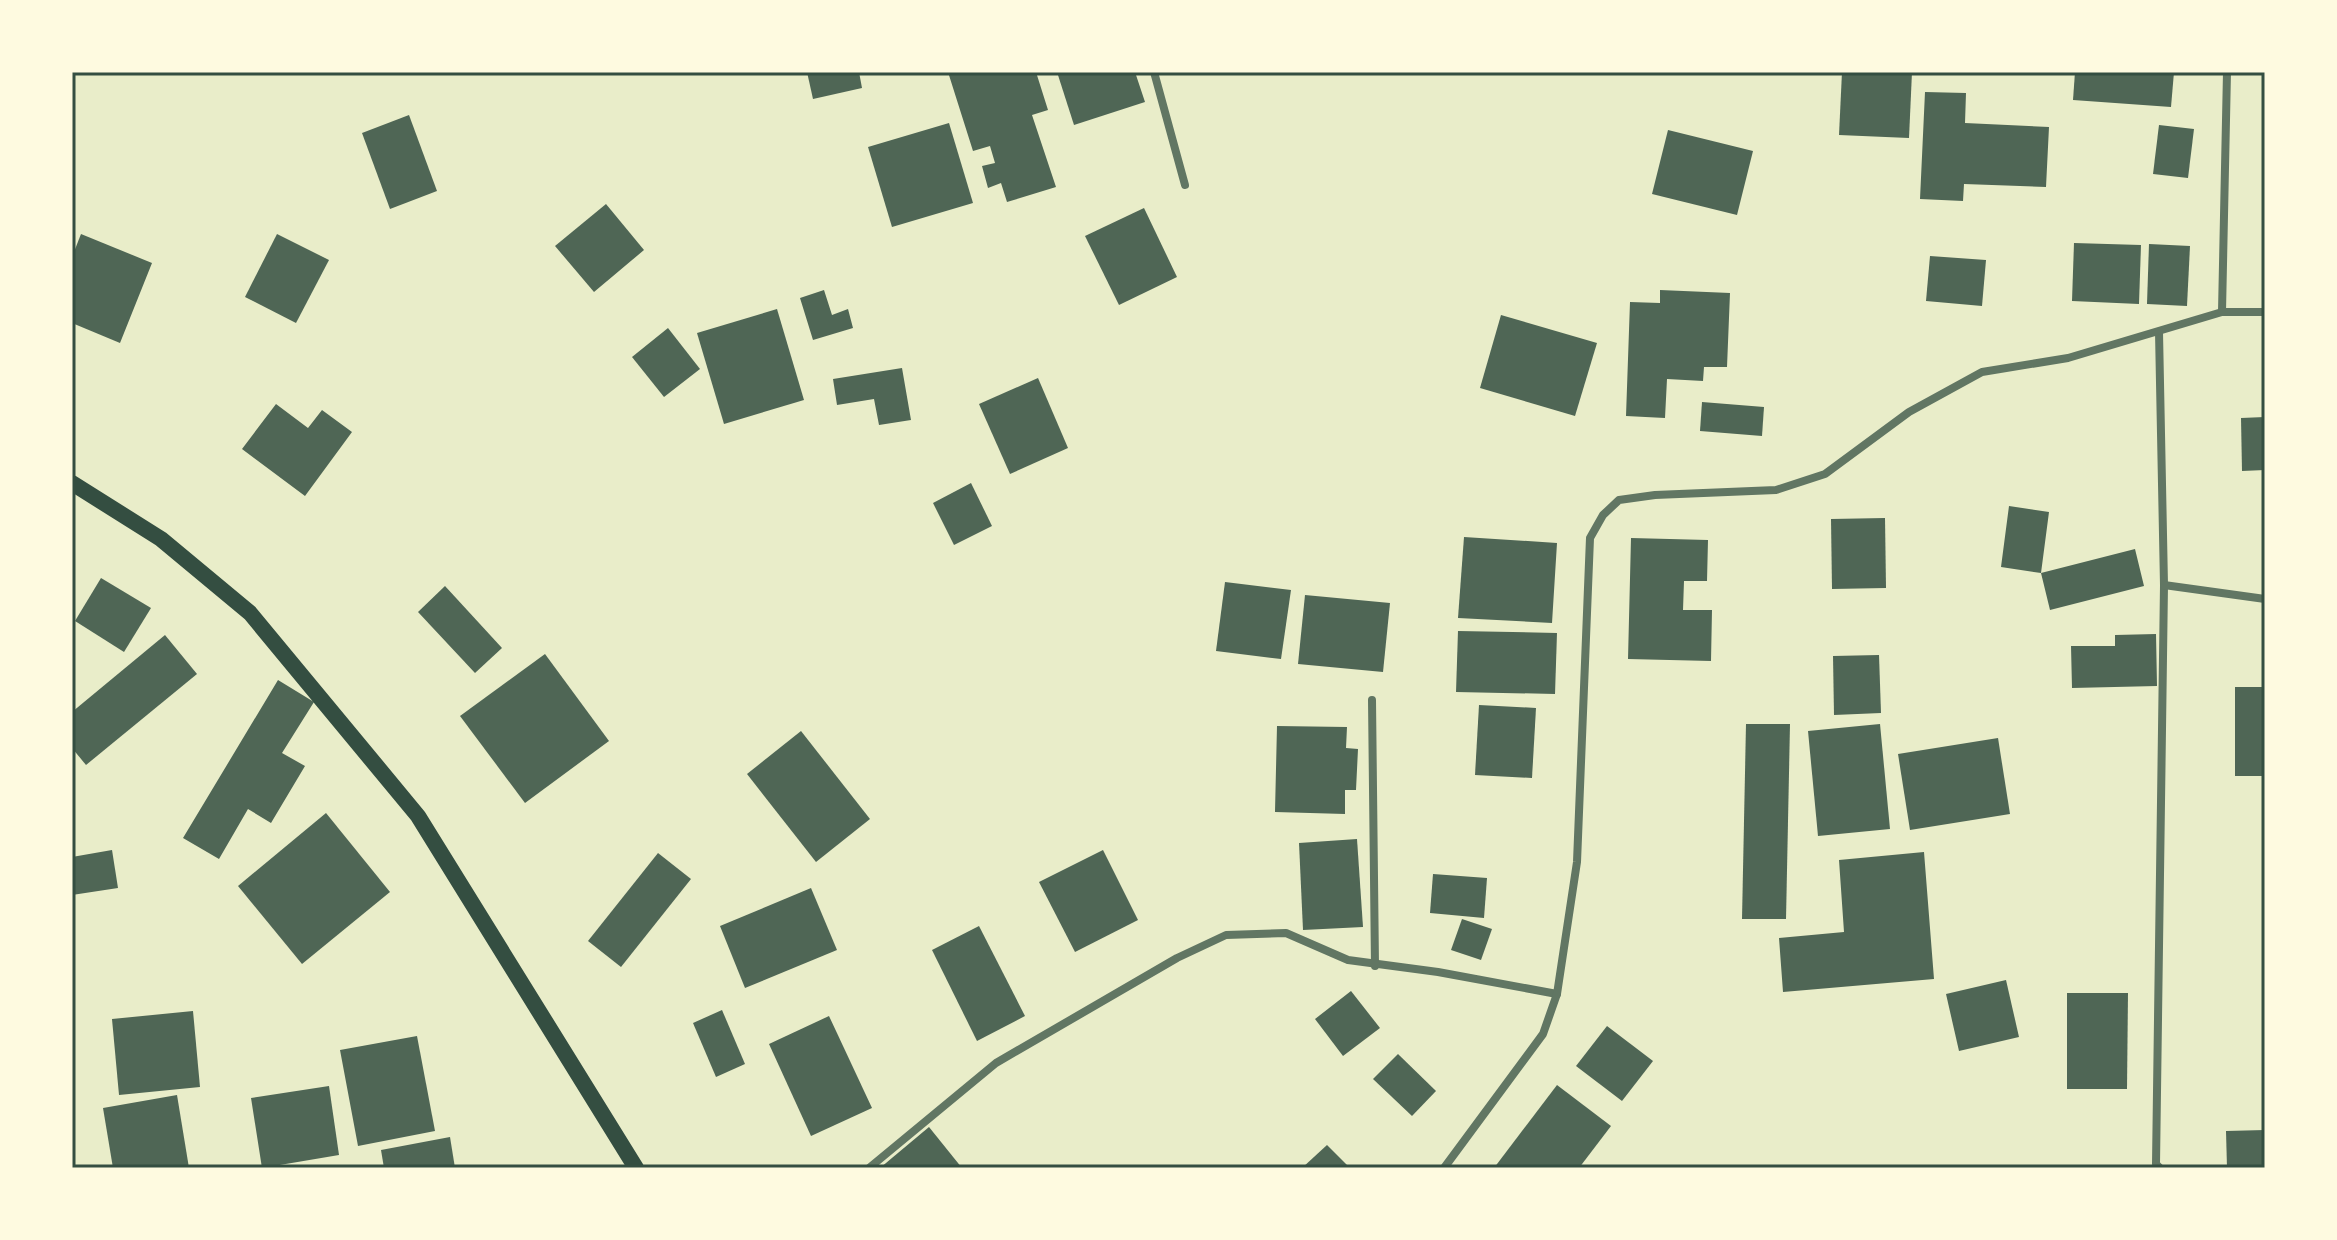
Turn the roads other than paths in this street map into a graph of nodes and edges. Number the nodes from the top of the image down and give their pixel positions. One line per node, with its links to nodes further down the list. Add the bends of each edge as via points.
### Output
1 (1154, 72): 3 (street)
2 (2227, 72): 4 (street)
3 (1185, 185)
4 (2222, 312): 5 (street); 6 (street)
5 (2265, 312)
6 (2159, 332): 8 (street); 12 (street, via 2068,358 1982,372 1909,412 1825,474 1776,490 1619,500 1603,515 1590,538 1577,862)
7 (72, 483): 13 (main road, via 161,539 250,613 418,816)
8 (2164, 585): 9 (street); 16 (street, via 2156,1164)
9 (2265, 599)
10 (1372, 700): 11 (street)
11 (1375, 966): 12 (street); 14 (street, via 1286,933 1226,935 996,1063)
12 (1557, 994): 15 (street, via 1543,1034)
13 (636, 1168)
14 (869, 1168)
15 (1444, 1168)
16 (2160, 1168)

